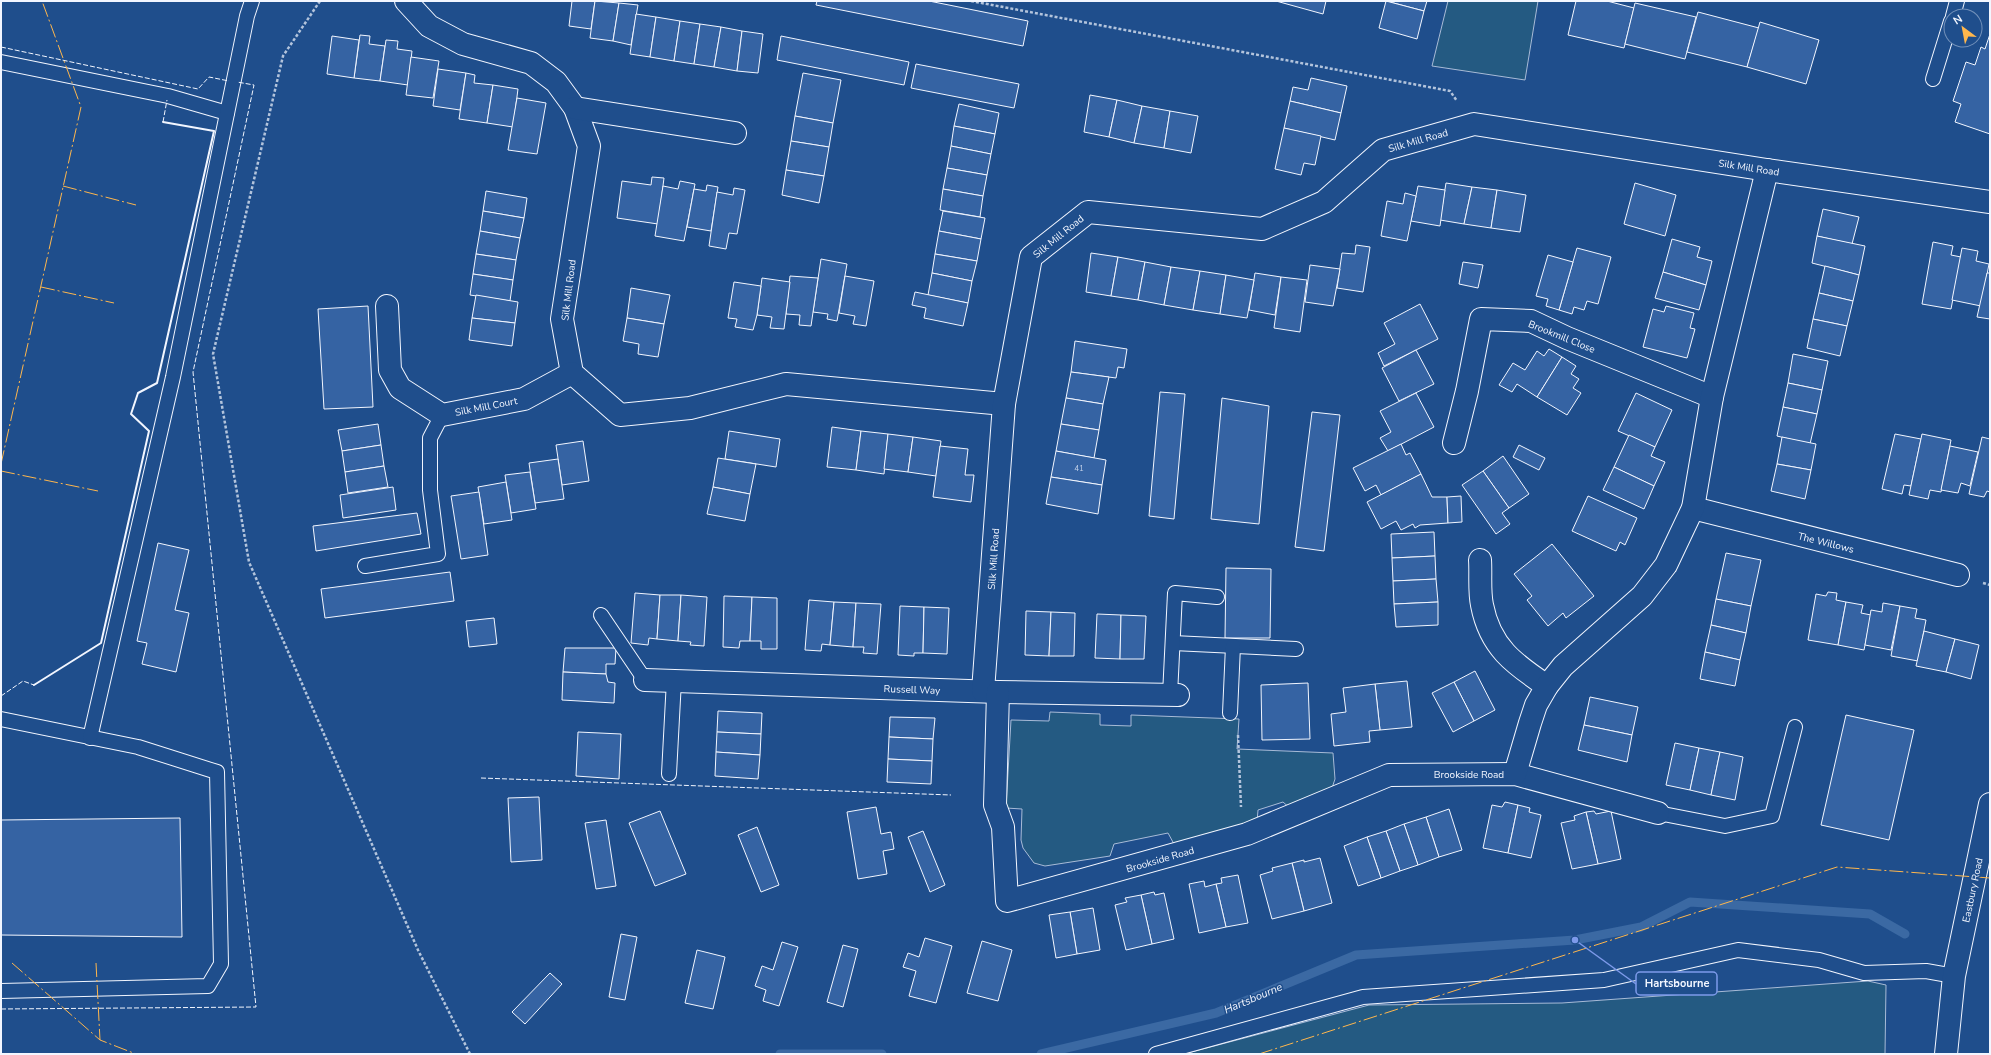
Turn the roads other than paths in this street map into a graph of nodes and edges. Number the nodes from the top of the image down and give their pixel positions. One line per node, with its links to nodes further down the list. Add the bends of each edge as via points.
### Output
1 (252, 1): 7 (lane)
2 (406, 1): 6 (street, Silk Mill Road, via 429,26 463,44 532,63 556,82)
3 (1943, 47): 5 (lane)
4 (1, 62): 7 (lane, via 168,96)
5 (1933, 79)
6 (575, 108): 8 (street); 12 (street, Silk Mill Road, via 589,146 562,319)
7 (227, 113): 34 (lane, via 173,377)
8 (735, 133)
9 (1767, 170): 10 (street, Silk Mill Road); 13 (street, Brookside Road); 14 (street, Silk Mill Road, via 1474,124 1383,150 1324,202 1262,229 1088,212 1031,257)
10 (1990, 202)
11 (387, 306): 15 (street, via 390,370 400,388)
12 (572, 373): 14 (street, via 620,416 690,408 786,384); 15 (street, Silk Mill Court, via 524,399)
13 (1712, 397): 16 (street, Brookmill Close, via 1531,321 1481,319); 17 (street, Brookside Road)
14 (1004, 404): 29 (street, Silk Mill Road)
15 (442, 415): 19 (lane, via 430,438 430,490 438,554)
16 (1454, 443)
17 (1694, 508): 20 (street, The Willows); 28 (street, Brookside Road, via 1666,565 1642,596 1563,666)
18 (1480, 560): 28 (street, via 1481,604 1489,629 1505,655)
19 (365, 566)
20 (1958, 575)
21 (1217, 596): 23 (lane, via 1175,593)
22 (601, 615): 26 (lane)
23 (1173, 643): 24 (lane); 30 (lane)
24 (1233, 646): 25 (lane); 31 (lane)
25 (1296, 649)
26 (645, 680): 27 (street, Russell Way)
27 (674, 680): 29 (street, Russell Way); 35 (lane)
28 (1547, 686): 36 (street, Brookside Road, via 1536,705)
29 (990, 691): 30 (street, Russell Way); 36 (street, Brookside Road, via 995,805 1003,827 1007,901 1247,834 1389,775)
30 (1174, 695)
31 (1230, 713)
32 (1, 719): 34 (lane)
33 (1794, 727): 38 (lane, via 1772,816 1725,826)
34 (90, 738): 40 (lane, via 138,747 217,772 221,964 208,986)
35 (669, 774)
36 (1515, 774): 38 (street, Brookside Road)
37 (1990, 804): 39 (street, Eastbury Road)
38 (1658, 813)
39 (1954, 976): 41 (lane, via 1926,971 1864,973 1819,960 1738,950 1604,980 1363,997); 42 (street, Eastbury Road)
40 (1, 991)
41 (1156, 1054)
42 (1946, 1054)

